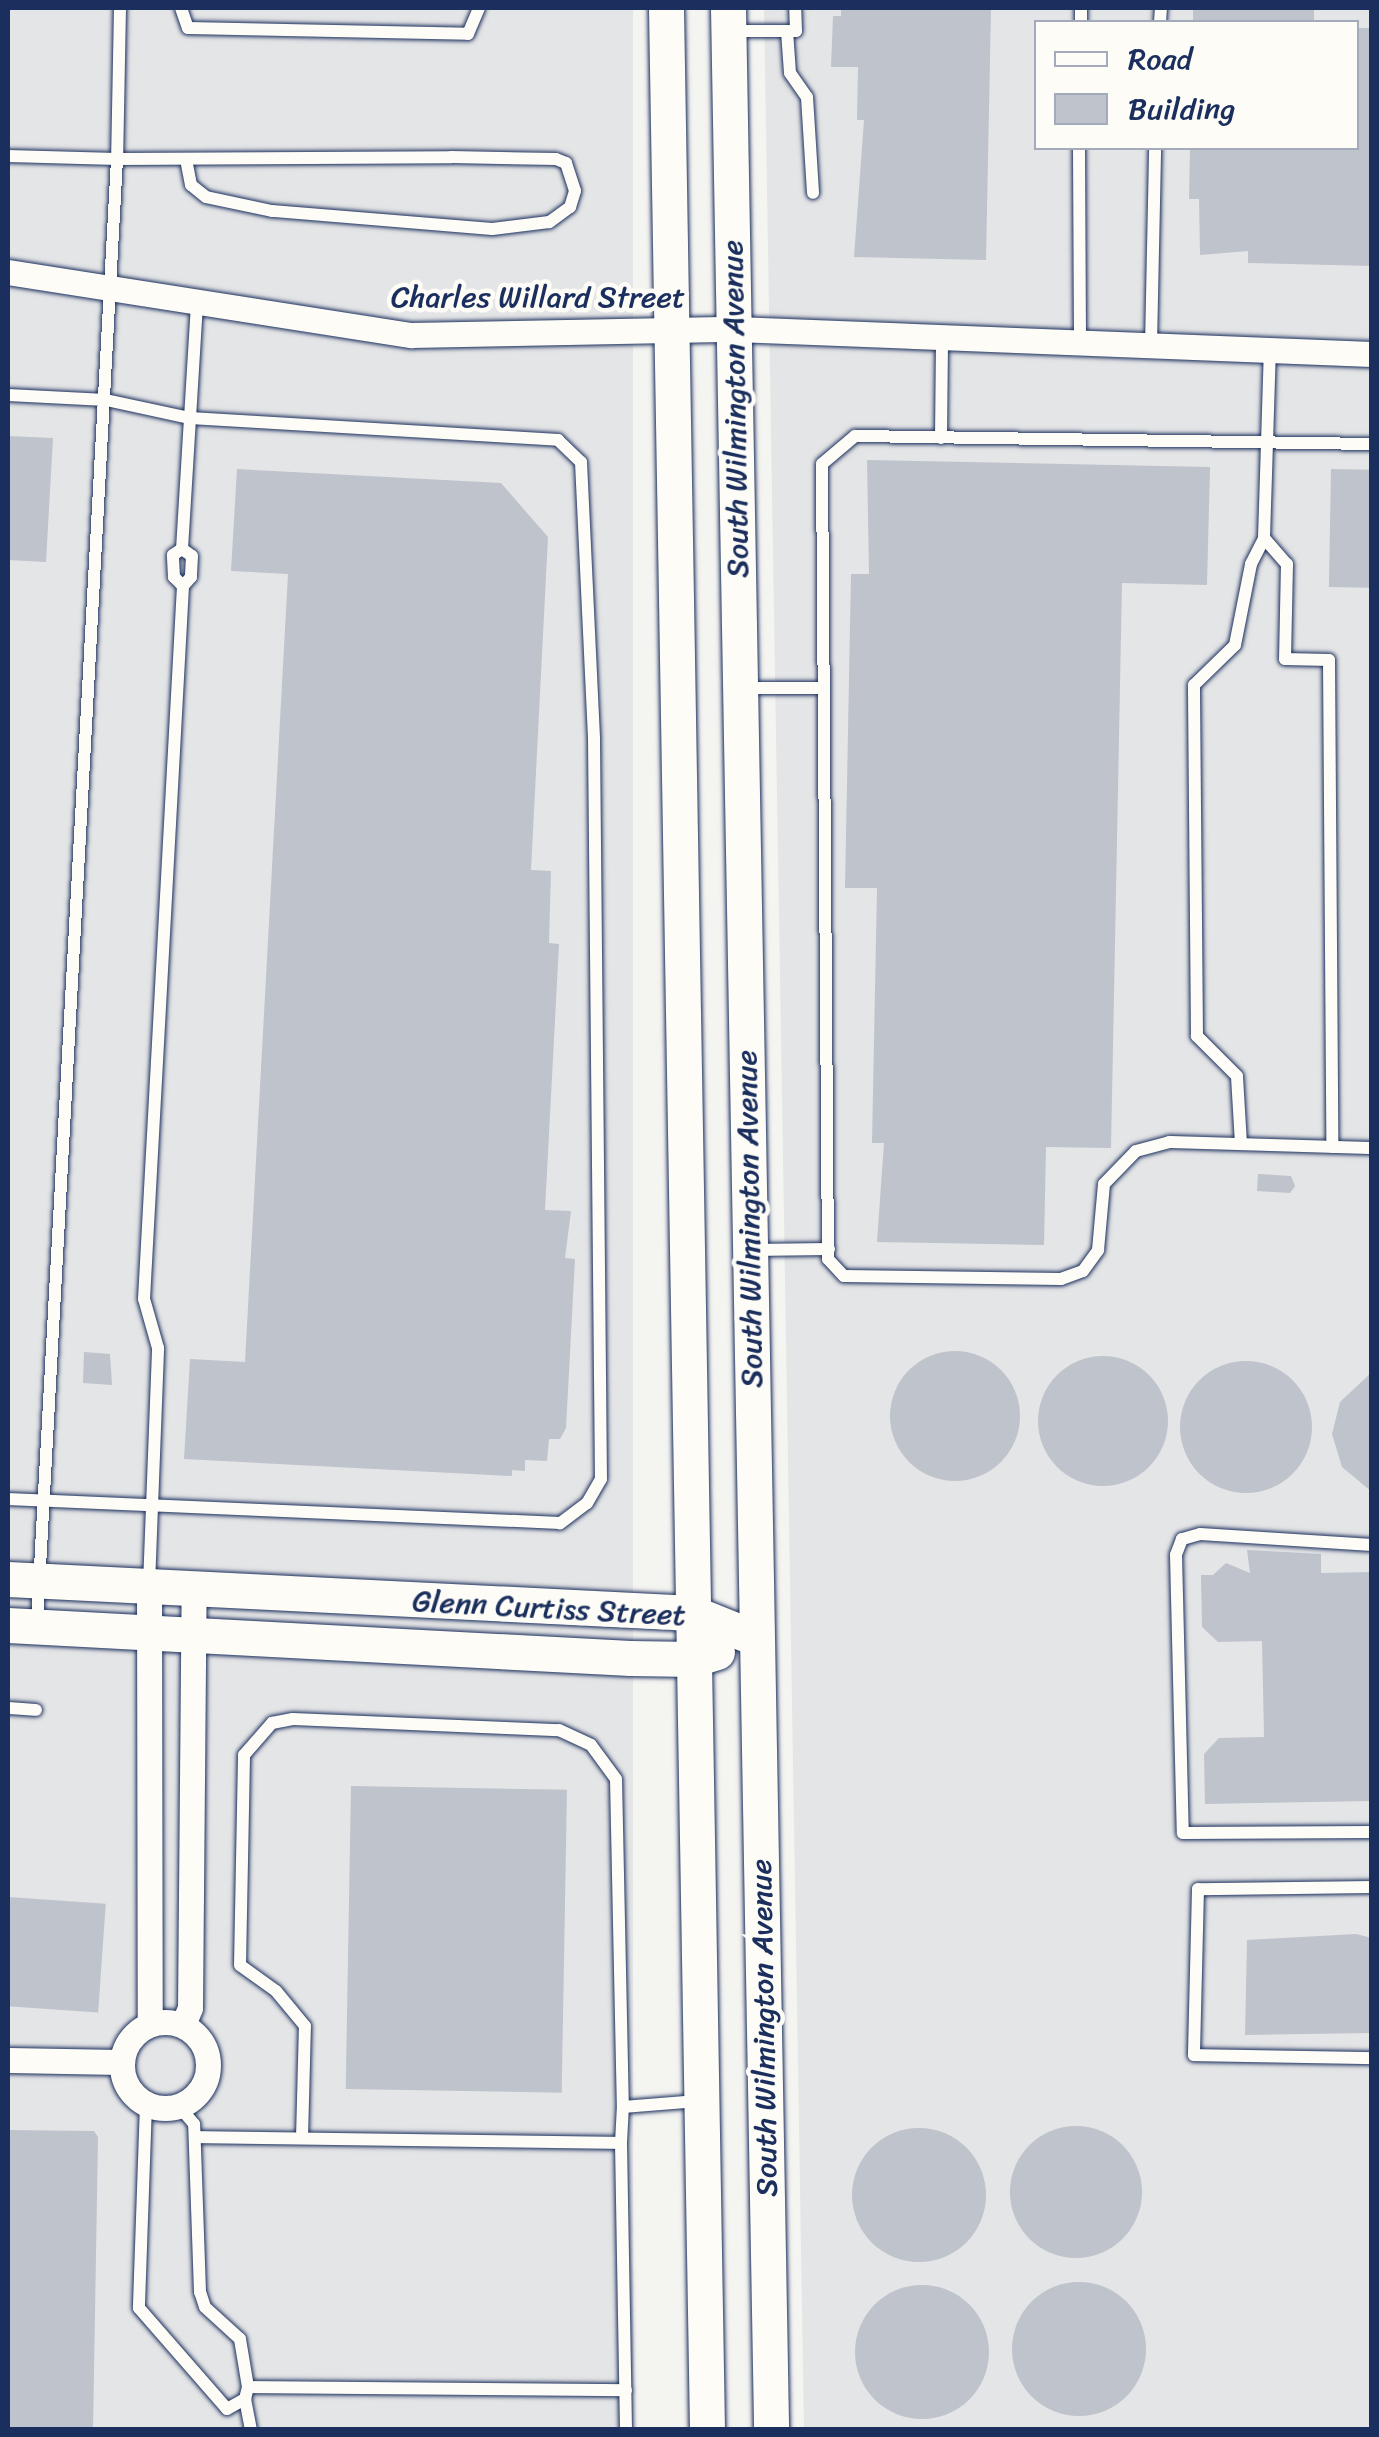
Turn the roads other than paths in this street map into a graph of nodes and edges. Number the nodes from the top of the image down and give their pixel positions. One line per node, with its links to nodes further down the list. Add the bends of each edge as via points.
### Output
1 (120, 8): 11 (lane)
2 (181, 8): 3 (lane, via 188,28 468,34)
3 (479, 8)
4 (666, 8): 18 (main road, South Wilmington Avenue)
5 (795, 8): 7 (lane, via 796,31)
6 (728, 19): 7 (lane); 17 (main road, South Wilmington Avenue)
7 (786, 31): 13 (lane, via 790,73 807,97)
8 (1080, 150): 20 (lane)
9 (1155, 150): 21 (lane)
10 (8, 156): 11 (lane)
11 (117, 159): 12 (lane); 15 (lane)
12 (186, 159): 12 (lane, via 556,159 566,163 575,192 570,207 549,222 492,230 272,211 206,197 190,185)
13 (813, 193)
14 (8, 272): 15 (street, Charles Willard Street)
15 (112, 286): 16 (street, Charles Willard Street); 25 (lane)
16 (197, 299): 18 (street, Charles Willard Street, via 410,334); 26 (lane)
17 (735, 329): 18 (street, Charles Willard Street); 19 (street, Charles Willard Street); 31 (main road, South Wilmington Avenue)
18 (671, 330): 45 (main road, South Wilmington Avenue)
19 (942, 336): 20 (street, Charles Willard Street); 27 (lane)
20 (1080, 342): 21 (street, Charles Willard Street)
21 (1151, 344): 22 (street, Charles Willard Street)
22 (1270, 350): 23 (street, Charles Willard Street); 28 (lane)
23 (1372, 354)
24 (8, 394): 25 (lane)
25 (106, 400): 26 (lane); 39 (lane)
26 (190, 418): 40 (lane, via 182,549 174,556 174,577 183,586 144,1298 158,1348); 40 (lane, via 558,440 581,462 594,739 601,1479 587,1503 560,1523)
27 (941, 438): 28 (lane); 32 (lane, via 855,436 822,464)
28 (1263, 442): 29 (lane); 30 (lane)
29 (1372, 444)
30 (1264, 538): 33 (lane, via 1251,564 1235,645 1194,685 1196,1036 1237,1076); 34 (lane, via 1286,564 1285,659 1329,660)
31 (740, 688): 32 (lane); 36 (main road, South Wilmington Avenue)
32 (823, 688): 37 (lane)
33 (1241, 1144): 34 (lane); 37 (lane, via 1169,1142 1136,1150 1115,1165 1104,1184 1098,1250 1083,1271 1061,1279 844,1276)
34 (1332, 1146): 35 (lane)
35 (1372, 1148)
36 (750, 1250): 37 (lane); 49 (main road, South Wilmington Avenue)
37 (828, 1250)
38 (8, 1498): 39 (lane)
39 (44, 1500): 40 (lane); 42 (lane)
40 (153, 1505): 43 (lane)
41 (1372, 1546): 53 (lane, via 1200,1534 1182,1539 1176,1555 1183,1833)
42 (23, 1579): 43 (main road, Glenn Curtiss Street); 46 (lane)
43 (149, 1588): 44 (main road, Glenn Curtiss Street); 47 (street)
44 (194, 1589): 45 (main road, Glenn Curtiss Street); 48 (street)
45 (693, 1613): 49 (main road, Glenn Curtiss Street); 50 (main road, South Wilmington Avenue)
46 (22, 1626): 47 (main road, Glenn Curtiss Street)
47 (149, 1633): 48 (main road, Glenn Curtiss Street); 55 (street)
48 (194, 1635): 50 (main road, Glenn Curtiss Street); 56 (street, via 190,2008)
49 (756, 1638): 50 (main road, Glenn Curtiss Street); 72 (main road, South Wilmington Avenue)
50 (694, 1660): 60 (main road, South Wilmington Avenue)
51 (8, 1708): 52 (lane)
52 (36, 1710)
53 (1372, 1832)
54 (1372, 1888): 57 (lane, via 1198,1890 1194,2055)
55 (150, 2024): 56 (street); 59 (street, via 125,2046)
56 (184, 2025): 62 (street, via 206,2050 208,2067 194,2097)
57 (1372, 2058)
58 (8, 2060): 59 (street)
59 (121, 2062): 61 (street, via 132,2094)
60 (700, 2100): 63 (lane); 71 (main road, South Wilmington Avenue)
61 (146, 2104): 62 (street); 68 (lane, via 139,2308 227,2408)
62 (179, 2106): 64 (lane, via 194,2124)
63 (623, 2108): 65 (lane, via 616,1780 591,1745 559,1730 294,1720 272,1723 244,1755 240,1965 276,1991 305,2026); 66 (lane)
64 (195, 2137): 65 (lane); 68 (lane, via 200,2292 205,2306 240,2339)
65 (302, 2138): 66 (lane)
66 (621, 2143): 67 (lane)
67 (626, 2390): 68 (lane); 70 (lane)
68 (247, 2393): 69 (lane)
69 (250, 2430)
70 (626, 2430)
71 (707, 2430)
72 (771, 2430)

